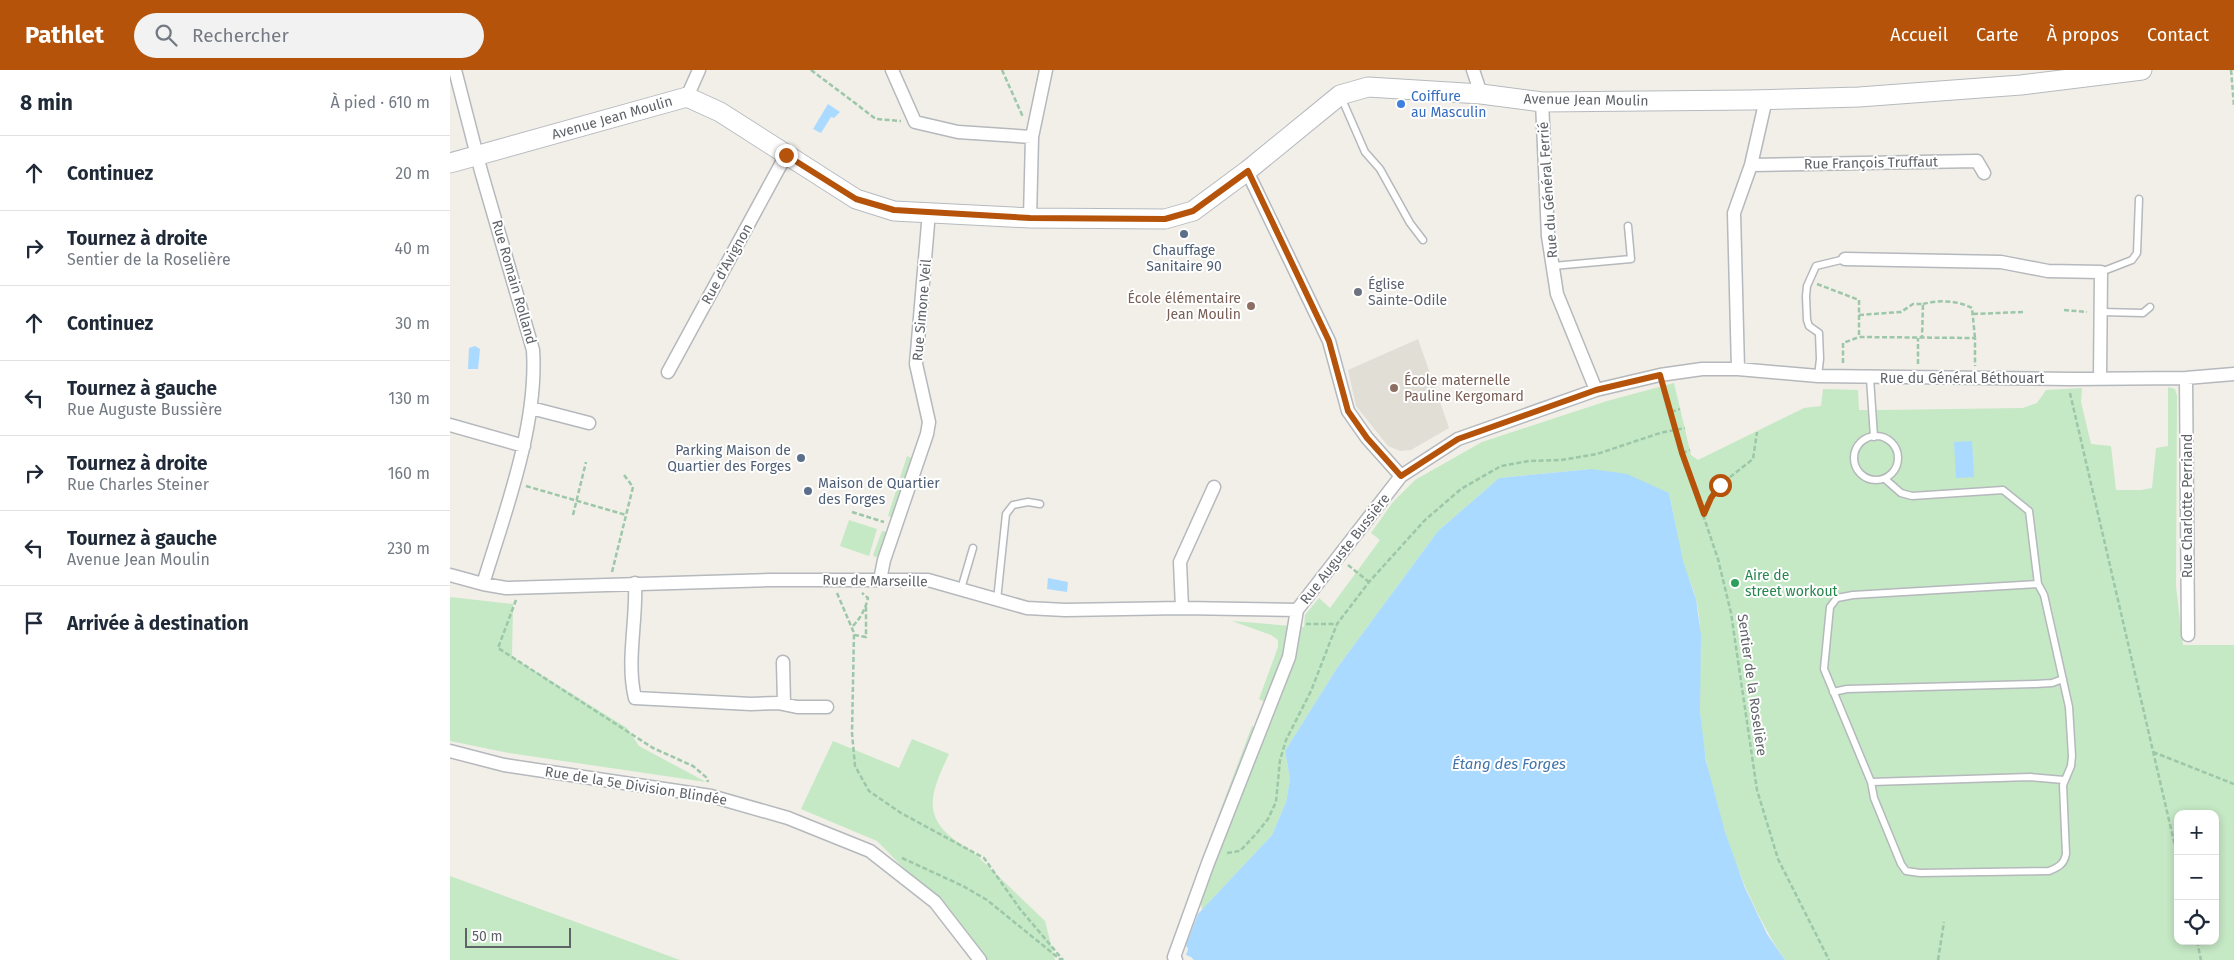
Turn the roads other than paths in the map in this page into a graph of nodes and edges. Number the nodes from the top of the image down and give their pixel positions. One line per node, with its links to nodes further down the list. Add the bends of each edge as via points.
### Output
1 (454, 70): 14 (street, Rue Romain Rolland)
2 (699, 70): 9 (street)
3 (892, 70): 12 (street, via 915,122 958,132)
4 (1046, 70): 12 (street)
5 (1473, 70): 7 (street)
6 (2142, 70): 10 (main road, Avenue Jean Moulin, via 2012,86 1859,97)
7 (1481, 94): 8 (main road, Avenue Jean Moulin, via 1368,87); 11 (main road, Avenue Jean Moulin)
8 (1340, 96): 17 (main road, Avenue Jean Moulin); 23 (lane, via 1365,152 1380,169)
9 (687, 97): 13 (main road, Avenue Jean Moulin, via 720,112); 14 (main road, Avenue Jean Moulin)
10 (1766, 99): 11 (main road, Avenue Jean Moulin); 16 (street)
11 (1542, 102): 25 (street, Rue du Général Ferrié)
12 (1032, 137): 21 (street)
13 (786, 155): 20 (main road, Avenue Jean Moulin, via 856,199 894,210); 30 (street, Rue d'Avignon)
14 (477, 156): 15 (main road, Avenue Jean Moulin); 37 (street, Rue Romain Rolland, via 533,350)
15 (450, 164)
16 (1751, 165): 18 (street, Rue François Truffaut, via 1977,161); 29 (street, via 1734,213)
17 (1248, 171): 21 (main road, Avenue Jean Moulin, via 1193,211 1165,219); 42 (street, via 1329,341 1348,411)
18 (1984, 173)
19 (2139, 199): 26 (lane, via 2137,253 2132,260)
20 (929, 212): 21 (main road, Avenue Jean Moulin); 48 (street, Rue Simone Veil, via 916,364 929,422)
21 (1030, 218)
22 (1628, 226): 25 (lane, via 1631,259)
23 (1423, 240)
24 (1845, 259): 26 (street, via 2001,262 2048,271); 32 (lane, via 1816,266 1809,281 1807,320 1809,326 1819,333)
25 (1552, 266): 36 (street, Rue du Général Ferrié, via 1557,294)
26 (2101, 272): 28 (street)
27 (2150, 307): 28 (lane, via 2143,313)
28 (2101, 312): 34 (street)
29 (1738, 369): 32 (street, Rue du Général Béthouart); 36 (street, Rue Auguste Bussière, via 1702,369 1660,375)
30 (668, 372)
31 (2234, 374): 35 (street, Rue du Général Béthouart)
32 (1818, 376): 33 (street, Rue du Général Béthouart)
33 (1870, 378): 34 (street, Rue du Général Béthouart); 40 (lane)
34 (2100, 378): 35 (street, Rue du Général Béthouart)
35 (2186, 378): 56 (street, Rue Charlotte Perriand)
36 (1596, 390): 42 (street, Rue Auguste Bussière, via 1458,439)
37 (532, 408): 38 (street); 41 (street, Rue Romain Rolland)
38 (589, 423)
39 (450, 425): 41 (street)
40 (1874, 436): 43 (lane, via 1891,442 1897,451 1896,470); 43 (lane, via 1859,445 1855,463 1859,473 1867,479)
41 (524, 446): 50 (street, Rue Romain Rolland)
42 (1401, 476): 55 (street, Rue Auguste Bussière)
43 (1885, 479): 51 (lane, via 1901,493 1912,496 2004,490 2029,510)
44 (1214, 487): 54 (street, via 1180,562)
45 (1040, 504): 53 (lane, via 1013,504 1006,514)
46 (973, 548): 52 (lane)
47 (450, 575): 50 (street, Rue de Marseille)
48 (880, 580): 49 (street, Rue de Marseille); 52 (street, Rue de Marseille, via 928,580)
49 (635, 583): 50 (street, Rue de Marseille, via 506,588); 60 (street, via 632,683 635,698)
50 (483, 584)
51 (2038, 584): 58 (lane, via 2044,595); 59 (lane, via 1837,598 1830,607 1824,669)
52 (961, 589): 53 (street, Rue de Marseille)
53 (997, 600): 54 (street, Rue de Marseille, via 1026,608 1065,610)
54 (1182, 608): 55 (street, Rue de Marseille)
55 (1297, 610): 66 (street, Rue Auguste Bussière, via 1290,657 1208,863 1174,957)
56 (2188, 634)
57 (783, 662): 60 (street)
58 (2063, 678): 59 (lane, via 2052,683); 63 (lane, via 2069,707 2072,756)
59 (1832, 692): 64 (lane)
60 (784, 704): 61 (street)
61 (827, 707)
62 (450, 752): 65 (street, Rue de la 5e Division Blindée, via 504,765 711,796 788,818 870,851 936,902)
63 (2064, 780): 64 (lane, via 2030,777); 64 (lane, via 2066,854 2065,862 2058,867 2049,871 1920,873 1906,871 1901,864 1874,798)
64 (1871, 782)
65 (980, 960)
66 (1176, 960)

